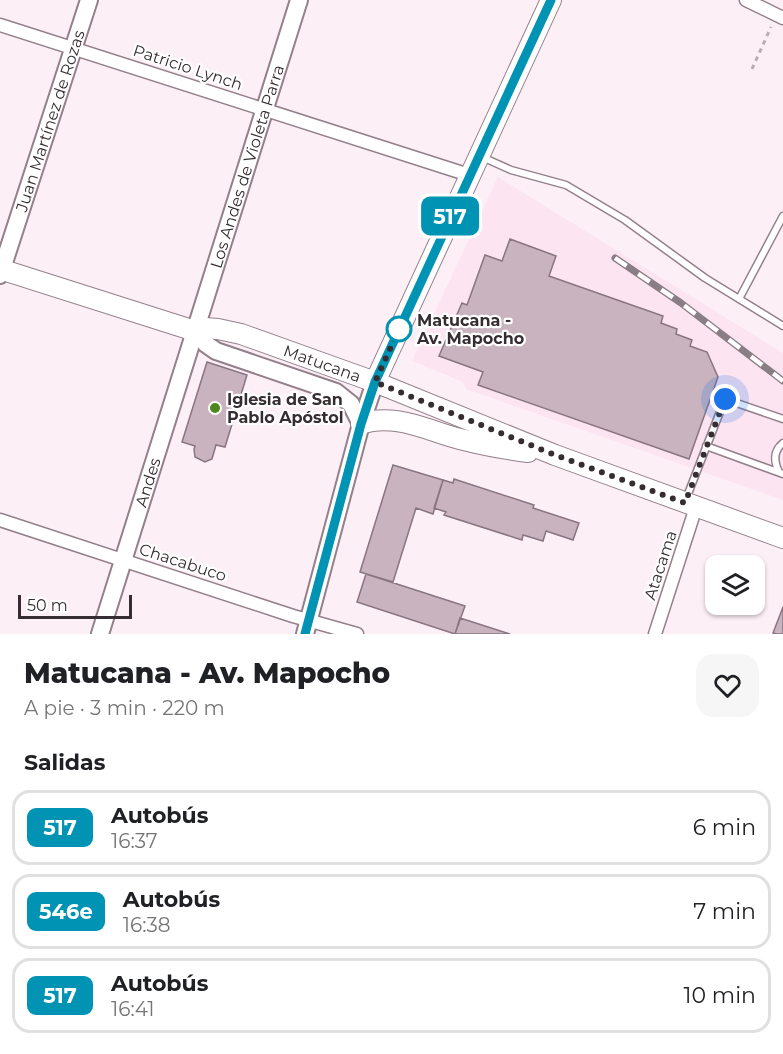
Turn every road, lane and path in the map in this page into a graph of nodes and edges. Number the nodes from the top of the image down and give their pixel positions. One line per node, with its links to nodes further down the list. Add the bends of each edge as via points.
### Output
1 (89, 0): 7 (street, Juan Martínez de Rozas)
2 (299, 0): 9 (street, Los Andes de Violeta Parra)
3 (551, 0): 10 (main road)
4 (746, 0): 5 (street)
5 (780, 16): 8 (path)
6 (0, 25): 7 (street, Patricio Lynch)
7 (74, 48): 9 (street, Patricio Lynch); 13 (street, Juan Martínez de Rozas)
8 (752, 69)
9 (265, 109): 11 (street, Patricio Lynch); 16 (street, Los Andes de Violeta Parra)
10 (478, 156): 11 (main road); 14 (lane, via 566,185 625,220)
11 (470, 175): 17 (main road)
12 (783, 216): 14 (lane)
13 (1, 271): 16 (main road, Matucana)
14 (739, 299): 15 (lane)
15 (783, 326)
16 (195, 331): 17 (main road, Matucana, via 230,331); 19 (street, Matucana, via 216,351 336,392 351,404); 27 (street, Andes)
17 (375, 382): 19 (street); 22 (main road, Matucana)
18 (783, 419): 21 (lane, via 725,399)
19 (361, 424): 22 (main road, via 371,420 401,422 488,446); 28 (street)
20 (783, 443): 23 (lane, via 774,460)
21 (706, 446): 23 (lane); 24 (lane)
22 (555, 455): 24 (main road, Matucana)
23 (781, 473)
24 (690, 505): 26 (main road, Matucana); 31 (street, Atacama)
25 (0, 520): 27 (street, Chacabuco)
26 (783, 538)
27 (124, 561): 28 (street, Chacabuco); 29 (street, Andes)
28 (307, 627): 30 (street, Chacabuco)
29 (100, 634)
30 (357, 634)
31 (655, 634)

